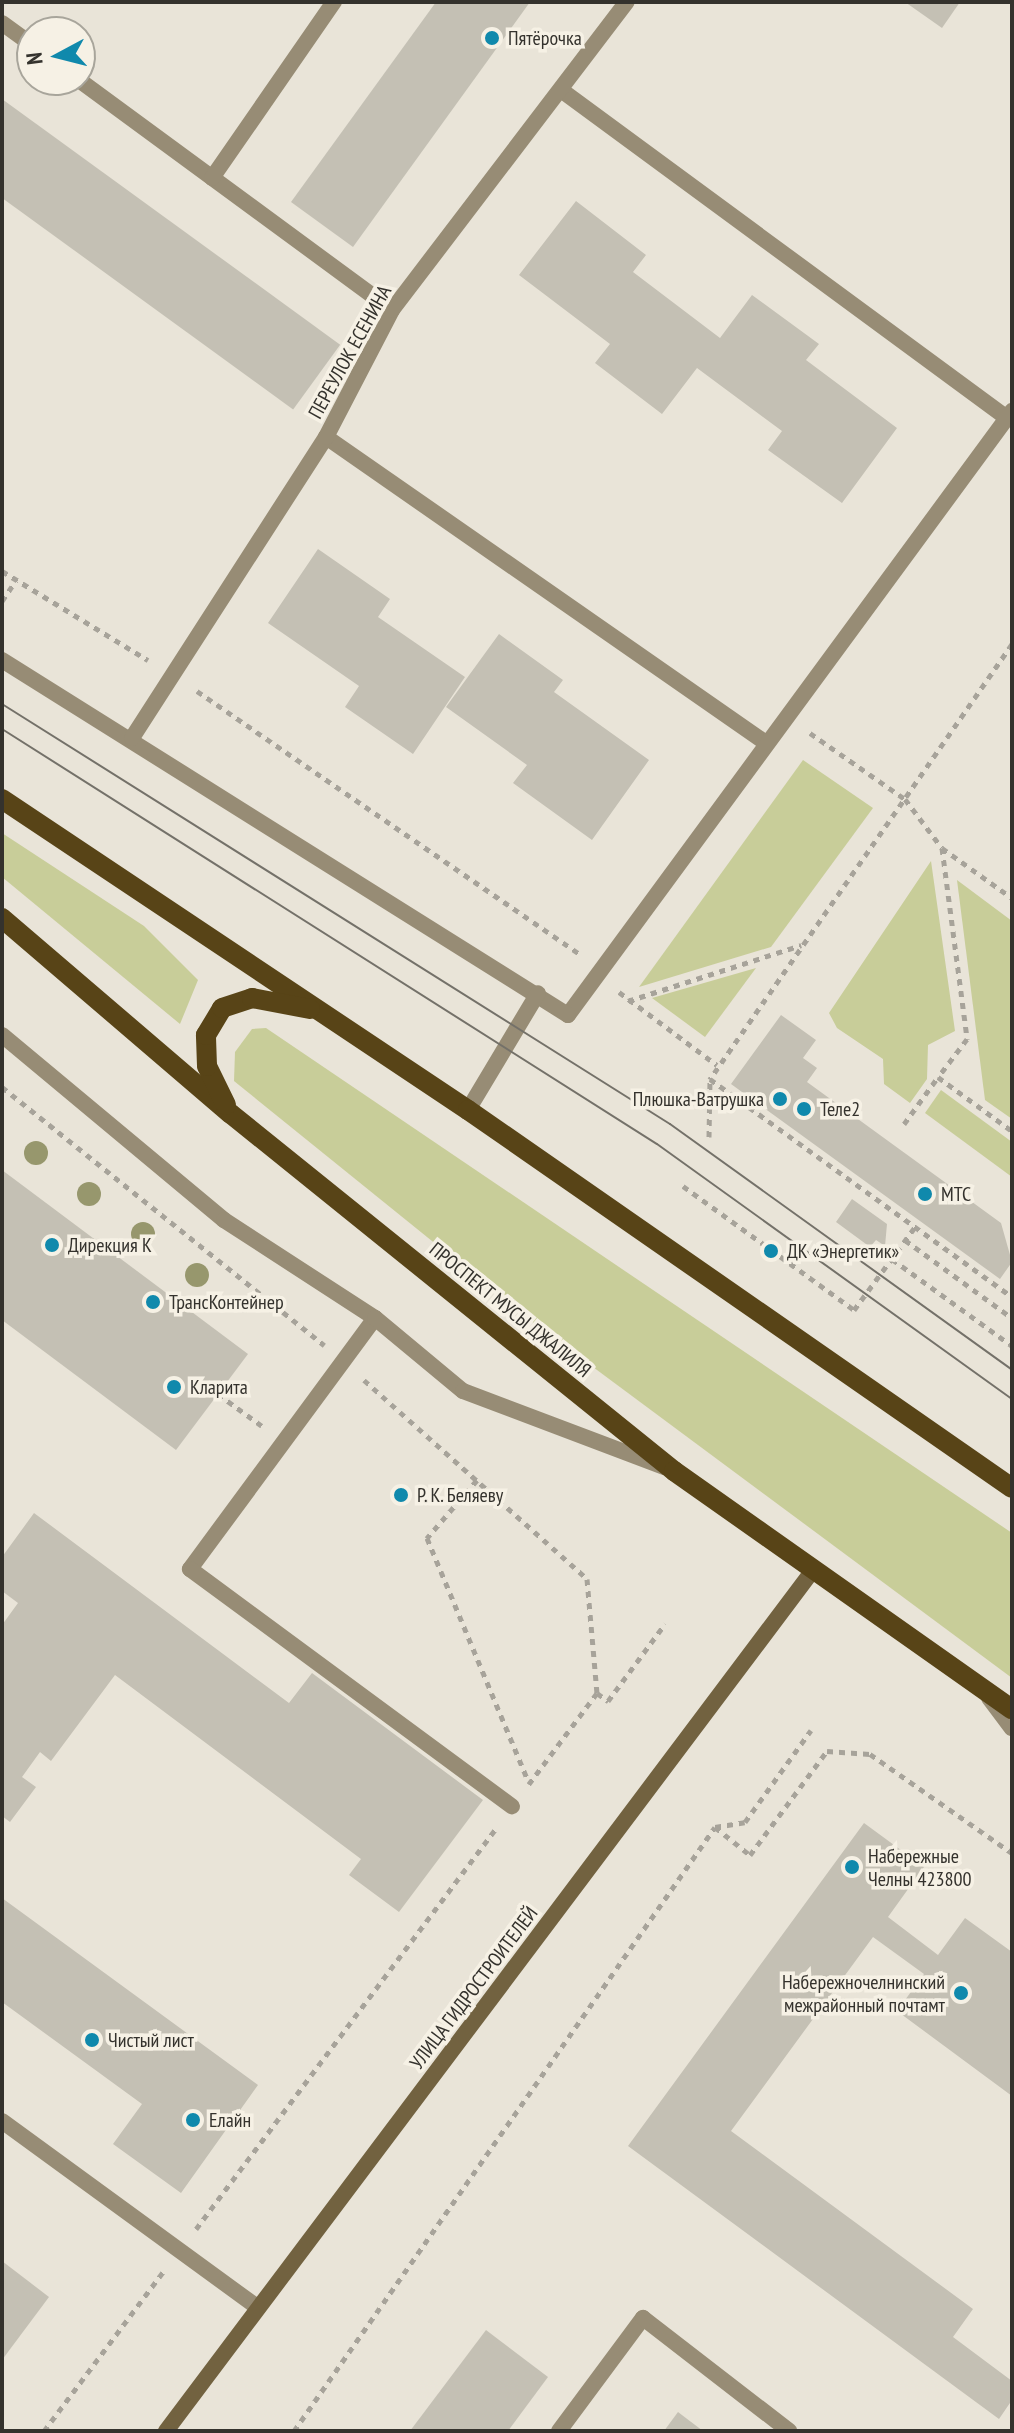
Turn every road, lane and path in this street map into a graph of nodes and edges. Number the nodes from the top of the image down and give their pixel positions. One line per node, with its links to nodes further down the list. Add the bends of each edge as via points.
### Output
1 (334, 2): 5 (street)
2 (627, 2): 3 (street, ПЕРЕУЛОК ЕСЕНИНА)
3 (561, 90): 6 (street, ПЕРЕУЛОК ЕСЕНИНА); 7 (street)
4 (96, 93): 5 (street)
5 (212, 178): 6 (street)
6 (392, 310): 8 (street, ПЕРЕУЛОК ЕСЕНИНА)
7 (1010, 414): 15 (street)
8 (326, 437): 14 (street, ПЕРЕУЛОК ЕСЕНИНА); 17 (street)
9 (2, 571): 10 (path)
10 (16, 580): 11 (path); 14 (path)
11 (2, 601)
12 (1012, 644): 19 (path)
13 (2, 660): 16 (street)
14 (174, 676): 16 (street, ПЕРЕУЛОК ЕСЕНИНА); 24 (path)
15 (786, 717): 17 (street); 19 (path)
16 (132, 738): 25 (street)
17 (763, 741): 24 (street)
18 (2, 799): 27 (main road)
19 (905, 799): 20 (path); 23 (path)
20 (942, 848): 21 (path); 30 (path, via 967,1039)
21 (1012, 898)
22 (2, 918): 34 (main road, ПРОСПЕКТ МУСЫ ДЖАЛИЛЯ)
23 (802, 945): 26 (path); 29 (path)
24 (600, 968): 25 (street, via 568,1015); 26 (path)
25 (538, 993): 33 (street)
26 (627, 1001): 29 (path)
27 (325, 1013): 33 (main road); 34 (main road, via 252,998 222,1008 206,1035 207,1066)
28 (2, 1035): 43 (street, via 224,1220)
29 (717, 1065): 31 (path)
30 (938, 1077): 35 (path); 36 (path)
31 (710, 1079): 37 (path); 39 (path)
32 (2, 1087): 46 (path)
33 (468, 1110): 51 (main road)
34 (231, 1114): 49 (main road, ПРОСПЕКТ МУСЫ ДЖАЛИЛЯ)
35 (904, 1124)
36 (1012, 1131)
37 (709, 1137)
38 (683, 1186): 41 (path, via 854,1310)
39 (915, 1227): 40 (path); 42 (path)
40 (905, 1240): 41 (path); 44 (path)
41 (892, 1259): 45 (path)
42 (1012, 1297)
43 (375, 1318): 46 (street); 49 (street, via 463,1391)
44 (1012, 1318)
45 (1012, 1346)
46 (342, 1360): 48 (street); 50 (path)
47 (218, 1394): 48 (path)
48 (282, 1442): 60 (street, via 190,1569)
49 (674, 1471): 52 (main road, ПРОСПЕКТ МУСЫ ДЖАЛИЛЯ)
50 (477, 1480): 55 (path, via 587,1579); 59 (path, via 427,1538)
51 (1012, 1488)
52 (814, 1569): 54 (main road, ПРОСПЕКТ МУСЫ ДЖАЛИЛЯ); 65 (main road, УЛИЦА ГИДРОСТРОИТЕЛЕЙ)
53 (665, 1624): 55 (path, via 608,1701)
54 (978, 1684): 56 (main road, ПРОСПЕКТ МУСЫ ДЖАЛИЛЯ); 57 (street)
55 (597, 1693): 59 (path)
56 (1012, 1709)
57 (1012, 1728)
58 (811, 1730): 61 (path, via 745,1822)
59 (529, 1784): 60 (path)
60 (512, 1806): 64 (path)
61 (715, 1827): 62 (path, via 750,1855 827,1751 870,1754); 68 (path)
62 (1012, 1853)
63 (2, 2121): 64 (street)
64 (179, 2251): 65 (street); 66 (path)
65 (258, 2308): 67 (main road, УЛИЦА ГИДРОСТРОИТЕЛЕЙ)
66 (44, 2431)
67 (166, 2431)
68 (294, 2431)
69 (559, 2431): 70 (street, via 643,2318)
70 (789, 2431)

